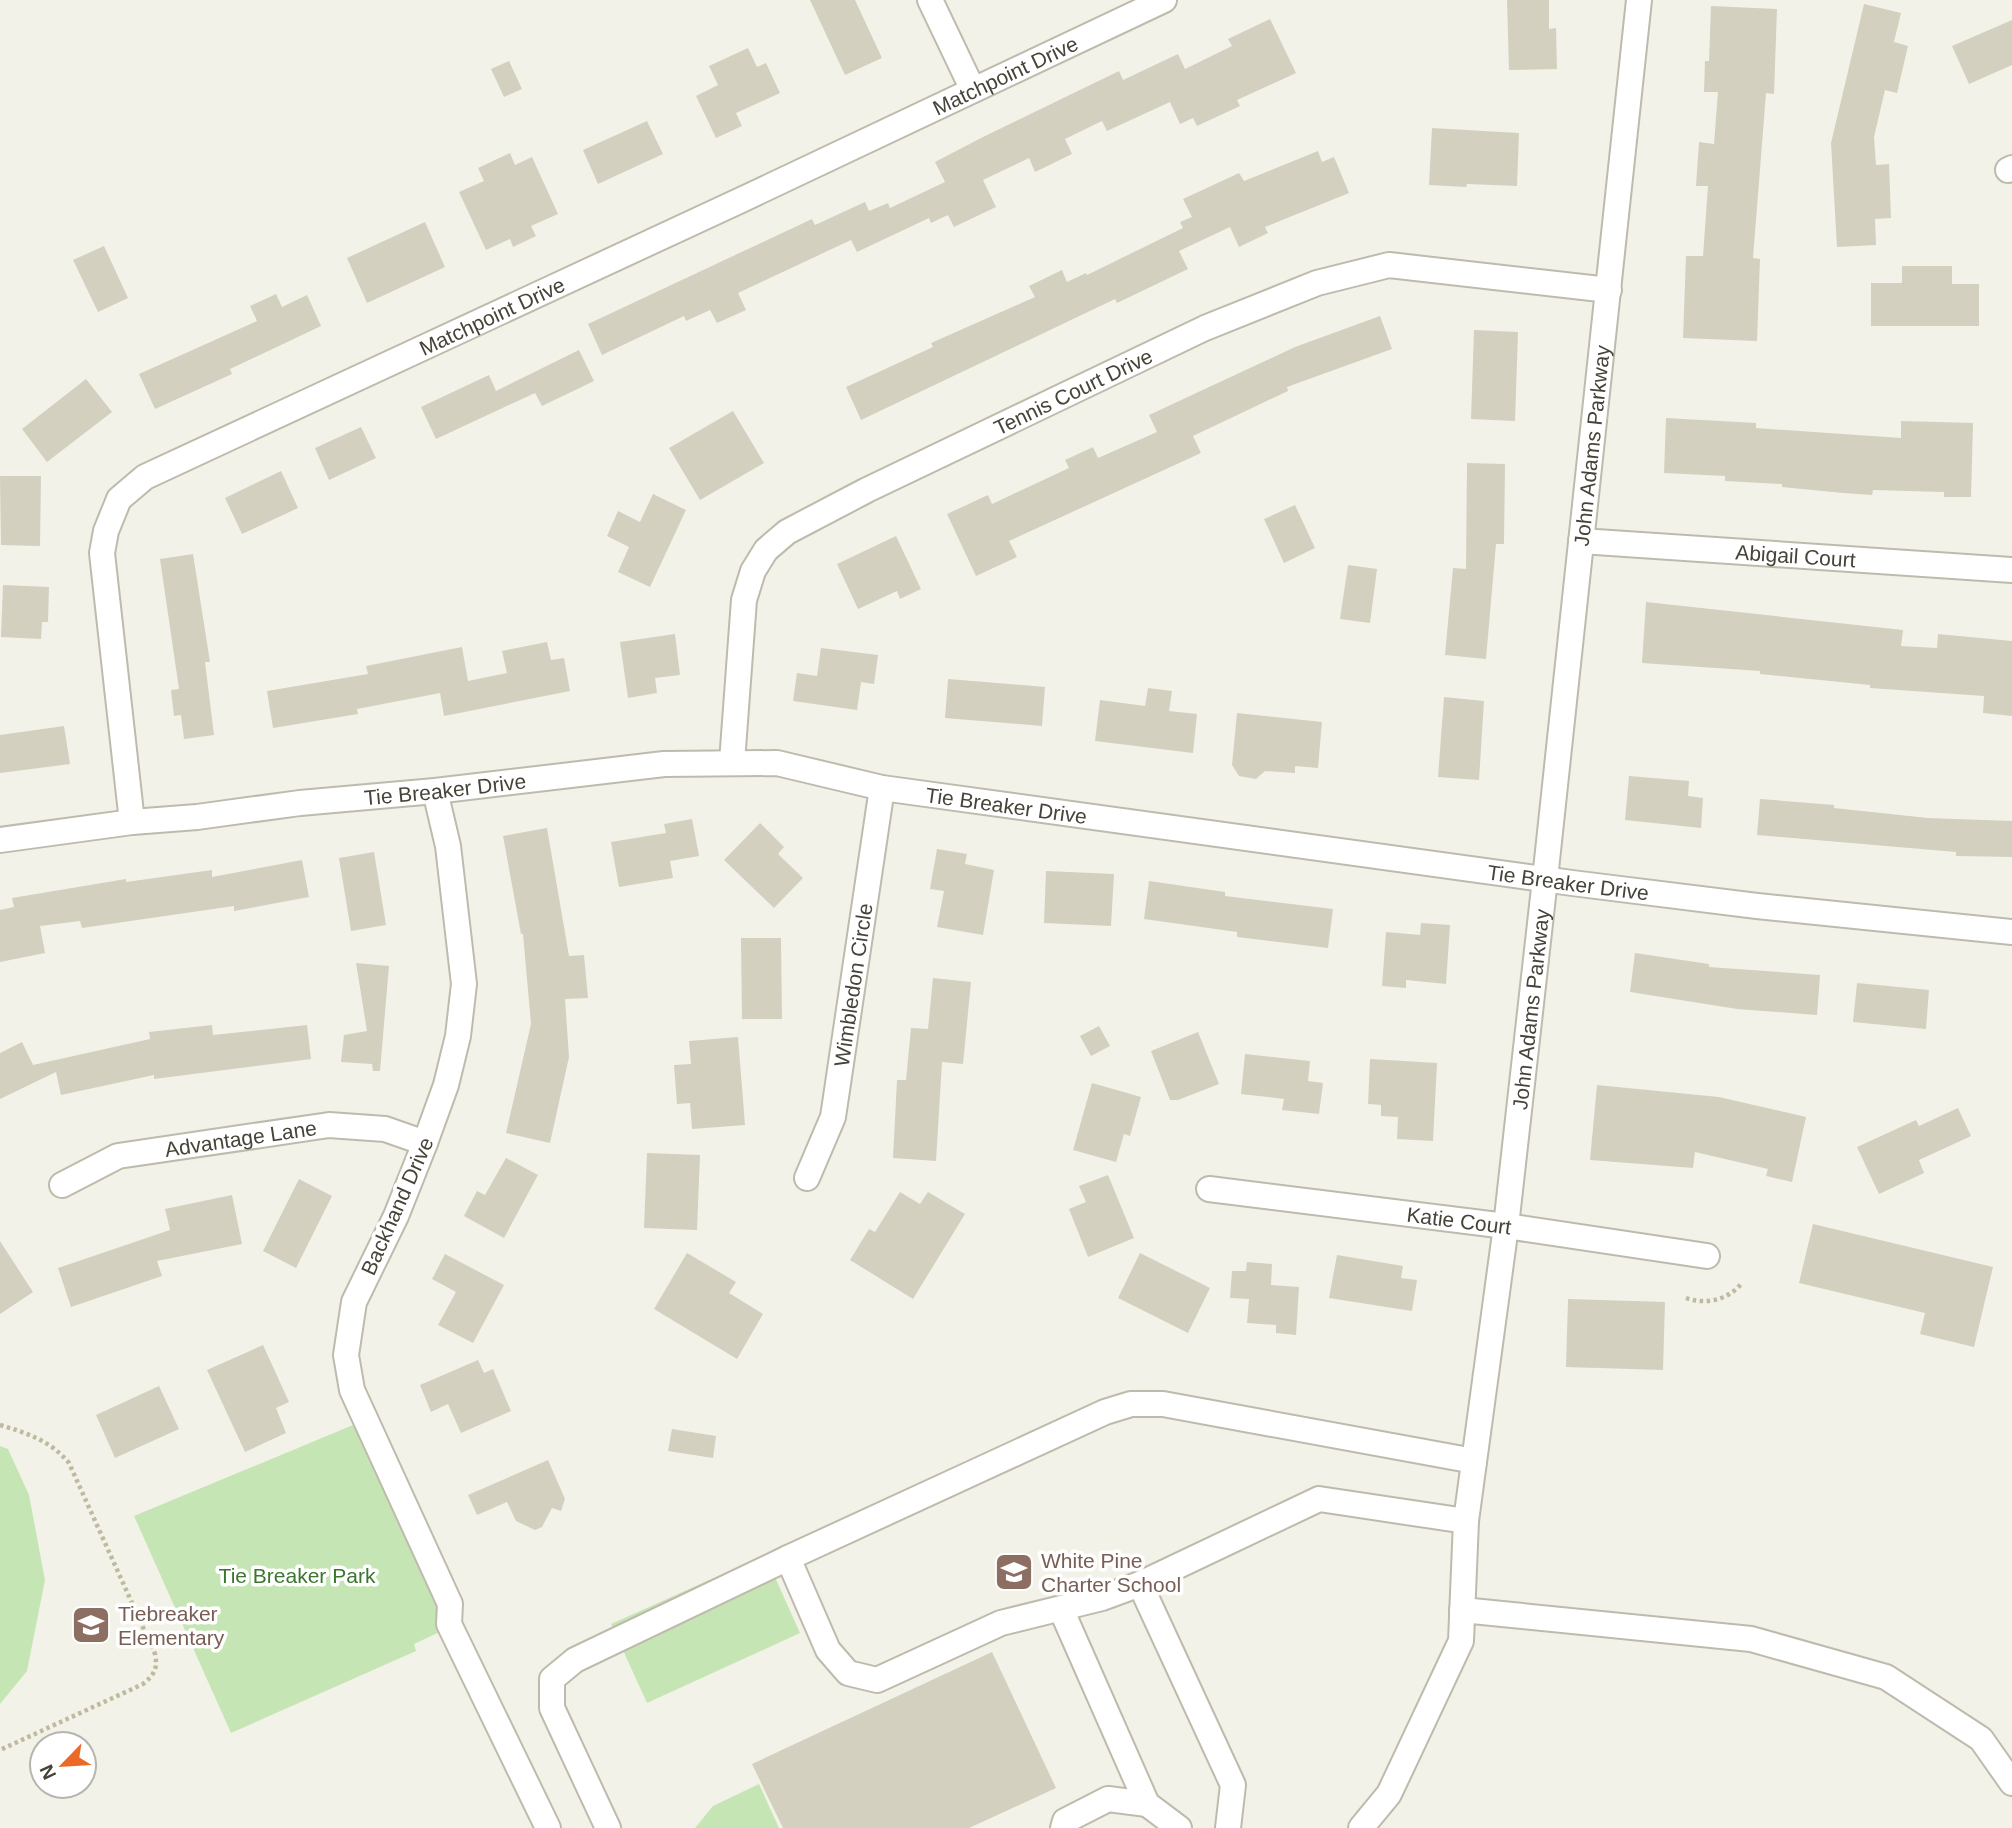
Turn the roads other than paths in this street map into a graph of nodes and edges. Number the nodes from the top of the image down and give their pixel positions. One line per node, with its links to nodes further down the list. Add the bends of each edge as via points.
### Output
1 (930, 0): 4 (street)
2 (1164, 0): 4 (street, Matchpoint Drive)
3 (1639, 0): 5 (street, John Adams Parkway)
4 (973, 90): 11 (street, Matchpoint Drive, via 145,477 119,499 102,553)
5 (1609, 289): 6 (street, John Adams Parkway); 8 (street, Tennis Court Drive, via 1389,265 1317,283 1205,328 787,532 765,550 744,600)
6 (1581, 541): 7 (street, Abigail Court); 13 (street, John Adams Parkway)
7 (2012, 570)
8 (732, 762): 9 (street, Tie Breaker Drive, via 777,763); 10 (street, Tie Breaker Drive, via 664,764)
9 (882, 788): 13 (street, Tie Breaker Drive); 16 (street, Wimbledon Circle, via 834,1117)
10 (435, 791): 11 (street, Tie Breaker Drive); 15 (street, Backhand Drive, via 448,846 464,984 458,1036)
11 (132, 822): 12 (street, Tie Breaker Drive)
12 (0, 840)
13 (1545, 879): 14 (street, Tie Breaker Drive); 19 (street, John Adams Parkway)
14 (2012, 932)
15 (425, 1143): 17 (street, Advantage Lane, via 385,1129 330,1125 118,1156); 29 (street, Backhand Drive, via 354,1302 346,1355 352,1390 450,1604 449,1624)
16 (807, 1178)
17 (62, 1185)
18 (1209, 1189): 19 (street, Katie Court)
19 (1506, 1226): 20 (street, Katie Court); 21 (street, John Adams Parkway)
20 (1707, 1256)
21 (1474, 1461): 22 (street, John Adams Parkway); 23 (street, via 1163,1404 1131,1404)
22 (1466, 1521): 24 (street, via 1318,1499); 26 (street, John Adams Parkway)
23 (788, 1558): 25 (street, via 828,1650 848,1673 877,1680 1001,1623); 30 (street, via 575,1660 552,1679 552,1708)
24 (1140, 1584): 25 (street); 33 (street, via 1233,1785)
25 (1061, 1609): 28 (street)
26 (1462, 1610): 27 (street, via 1751,1639 1886,1677 1981,1739); 34 (street, John Adams Parkway, via 1461,1642 1426,1719 1389,1794)
27 (2012, 1783)
28 (1147, 1804): 31 (street, via 1108,1799 1065,1821); 32 (street)
29 (548, 1828)
30 (608, 1828)
31 (1063, 1828)
32 (1180, 1828)
33 (1228, 1828)
34 (1361, 1828)

